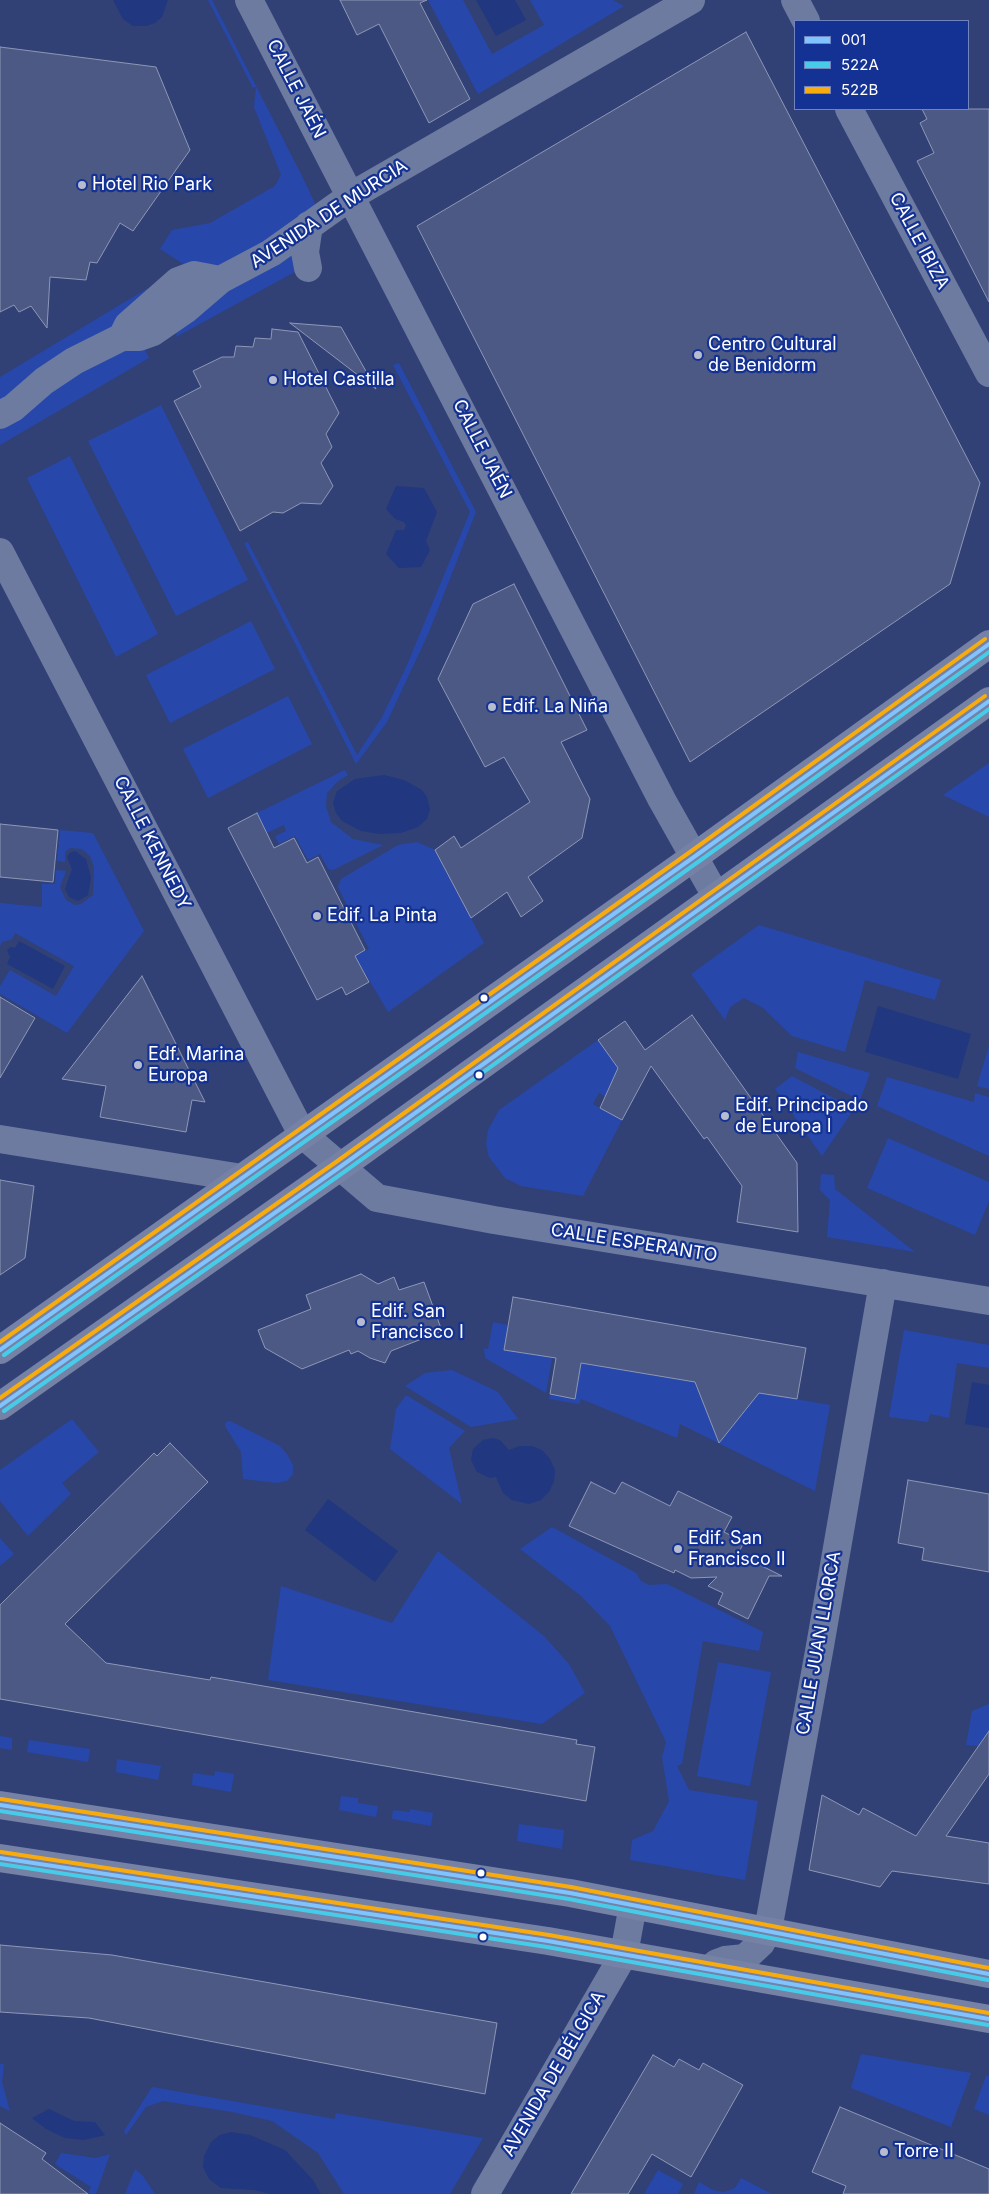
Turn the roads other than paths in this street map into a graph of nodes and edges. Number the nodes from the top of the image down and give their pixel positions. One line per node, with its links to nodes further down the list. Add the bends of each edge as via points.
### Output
1 (250, 0): 6 (street, CALLE JAÉN)
2 (691, 0): 6 (street, AVENIDA DE MURCIA)
3 (795, 0): 4 (street)
4 (805, 20)
5 (850, 110): 9 (street, CALLE IBIZA)
6 (351, 196): 7 (street, AVENIDA DE MURCIA); 14 (street, CALLE JAÉN)
7 (309, 225): 8 (street, via 305,252); 10 (street, AVENIDA DE MURCIA, via 271,253 220,280 153,332 139,337 122,337 74,361 13,408)
8 (308, 268)
9 (989, 374)
10 (0, 414)
11 (0, 552): 16 (street, CALLE KENNEDY)
12 (989, 644): 14 (main road)
13 (989, 700): 15 (main road)
14 (694, 857): 15 (street, CALLE JAÉN); 16 (main road)
15 (716, 896): 18 (main road)
16 (302, 1134): 18 (street, CALLE ESPERANTO); 19 (main road)
17 (0, 1139): 19 (street)
18 (340, 1167): 20 (street, CALLE ESPERANTO, via 385,1201); 23 (main road)
19 (242, 1178): 22 (main road)
20 (883, 1282): 21 (street, CALLE ESPERANTO); 27 (street, CALLE JUAN LLORCA)
21 (989, 1301)
22 (0, 1350)
23 (0, 1406)
24 (0, 1804): 26 (main road)
25 (0, 1858): 28 (main road)
26 (633, 1905): 27 (main road); 28 (street, AVENIDA DE BÉLGICA)
27 (768, 1930): 29 (street, CALLE JUAN LLORCA, via 761,1943 745,1958 717,1963); 30 (main road)
28 (624, 1954): 29 (main road); 32 (street, AVENIDA DE BÉLGICA)
29 (710, 1969): 31 (main road)
30 (989, 1974)
31 (989, 2019)
32 (485, 2194)

